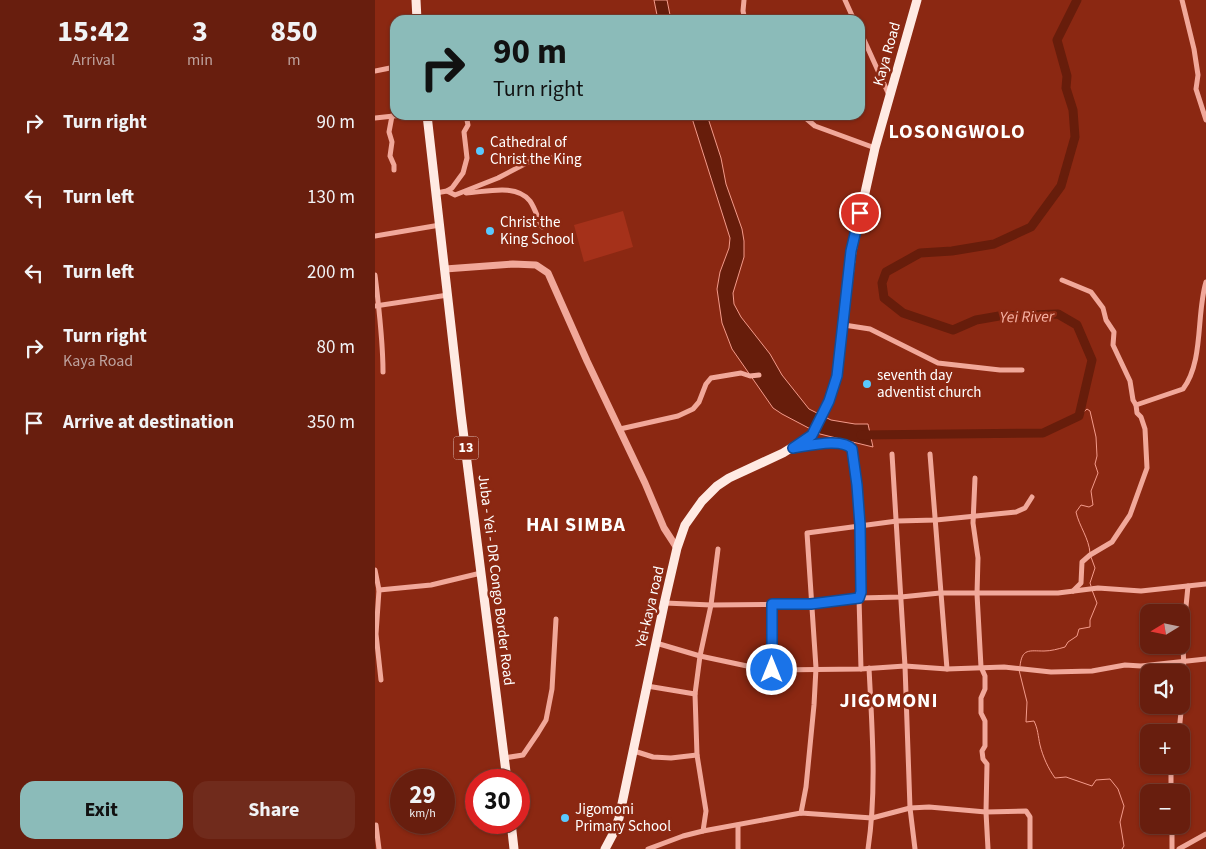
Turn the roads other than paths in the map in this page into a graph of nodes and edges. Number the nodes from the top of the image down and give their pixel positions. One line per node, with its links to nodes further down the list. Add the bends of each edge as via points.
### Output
1 (416, 0): 6 (main road)
2 (744, 0): 7 (street)
3 (845, 0): 8 (street)
4 (917, 0): 12 (main road, Kaya Road)
5 (1182, 0): 19 (street, via 1194,49 1198,75 1196,89)
6 (417, 15)
7 (744, 15)
8 (852, 15)
9 (865, 42): 12 (street)
10 (390, 68): 11 (street)
11 (375, 71)
12 (889, 96): 20 (main road, Kaya Road)
13 (390, 116): 14 (street)
14 (375, 118)
15 (391, 120): 22 (street, via 389,132)
16 (428, 120): 24 (main road, Juba - Yei - DR Congo Border Road / 13)
17 (467, 120): 23 (street, via 464,132 467,158 463,173)
18 (808, 120): 20 (street, via 815,126)
19 (1206, 120)
20 (875, 148): 35 (main road, Kaya Road, via 851,251)
21 (567, 159): 25 (street, via 538,157 499,178)
22 (393, 170)
23 (447, 191): 24 (street); 25 (street, via 455,195)
24 (436, 193): 26 (main road, Juba - Yei - DR Congo Border Road / 13)
25 (460, 193): 27 (street, via 511,190 523,194)
26 (440, 226): 28 (street); 29 (main road, Juba - Yei - DR Congo Border Road / 13)
27 (542, 226)
28 (375, 236)
29 (445, 269): 33 (main road, Juba - Yei - DR Congo Border Road / 13); 40 (street, via 513,264 536,265 547,273)
30 (375, 275): 34 (street)
31 (1062, 280): 39 (street, via 1091,292 1103,308)
32 (1206, 282): 39 (street, via 1197,351 1187,383 1183,389)
33 (447, 296): 34 (street); 54 (main road, Juba - Yei - DR Congo Border Road / 13)
34 (377, 306): 37 (street, via 383,343)
35 (844, 325): 36 (street, via 870,329 938,363); 41 (main road, Kaya Road, via 837,376)
36 (1022, 370)
37 (383, 372)
38 (759, 376): 40 (street, via 741,373 711,378 693,409 678,416)
39 (1136, 405): 58 (street, via 1145,430 1147,468 1130,515 1112,542 1082,562 1081,583)
40 (621, 430): 51 (street, via 664,528)
41 (812, 435): 42 (main road, Yei-kaya road)
42 (793, 448): 50 (street, via 826,443 849,445 853,453); 51 (main road, Yei-kaya road, via 729,478 709,493 688,521)
43 (892, 454): 49 (street)
44 (930, 454): 48 (street)
45 (975, 478): 47 (street)
46 (1032, 497): 47 (street, via 1022,510)
47 (973, 517): 48 (street); 60 (street, via 978,558)
48 (936, 520): 49 (street); 59 (street)
49 (897, 521): 50 (street); 61 (street)
50 (860, 525): 62 (street); 65 (street, via 807,533)
51 (677, 548): 63 (main road, Yei-kaya road)
52 (718, 550): 66 (street)
53 (375, 570): 57 (street)
54 (482, 573): 57 (street, via 431,585); 85 (main road, Juba - Yei - DR Congo Border Road / 13)
55 (1206, 584): 56 (street)
56 (1187, 586): 58 (street, via 1141,592 1095,588); 71 (street)
57 (379, 590): 79 (street, via 376,634)
58 (1072, 591): 60 (street)
59 (940, 593): 60 (street); 61 (street); 77 (street)
60 (977, 594): 73 (street)
61 (901, 597): 62 (street); 72 (street)
62 (859, 598): 65 (street); 76 (street)
63 (665, 603): 66 (street); 68 (main road, Yei-kaya road)
64 (772, 604): 65 (street); 66 (street); 78 (street)
65 (811, 604): 74 (street)
66 (711, 605): 69 (street)
67 (556, 619): 85 (street, via 552,689 546,720 523,755)
68 (655, 643): 69 (street); 80 (main road, Yei-kaya road)
69 (700, 656): 78 (street); 81 (street)
70 (1206, 659): 71 (street)
71 (1184, 661): 73 (street, via 1092,671); 82 (street)
72 (905, 666): 75 (street); 77 (street); 87 (street)
73 (981, 667): 77 (street); 88 (street, via 985,676 981,713 985,721 982,751 987,764)
74 (815, 668): 76 (street); 78 (street); 89 (street, via 814,705)
75 (869, 668): 76 (street); 90 (street)
76 (861, 669)
77 (947, 669)
78 (772, 670)
79 (381, 680)
80 (647, 686): 81 (street); 83 (main road, Yei-kaya road)
81 (695, 694): 84 (street)
82 (1180, 724)
83 (634, 750): 84 (street, via 671,758); 99 (main road, Yei-kaya road, via 619,818)
84 (697, 755): 93 (street, via 707,811)
85 (504, 758): 86 (main road, Juba - Yei - DR Congo Border Road / 13)
86 (506, 769)
87 (910, 808): 88 (street); 90 (street); 103 (street)
88 (986, 812): 104 (street); 105 (street, via 1027,811)
89 (801, 813): 90 (street); 92 (street)
90 (872, 818): 102 (street)
91 (376, 825): 97 (street)
92 (737, 826): 93 (street); 101 (street)
93 (703, 832): 100 (street)
94 (512, 834): 98 (main road)
95 (1172, 834): 106 (street)
96 (1206, 834): 107 (street)
97 (379, 849)
98 (514, 849)
99 (605, 849)
100 (649, 849)
101 (738, 849)
102 (868, 849)
103 (915, 849)
104 (988, 849)
105 (1031, 849)
106 (1172, 849)
107 (1179, 849)

